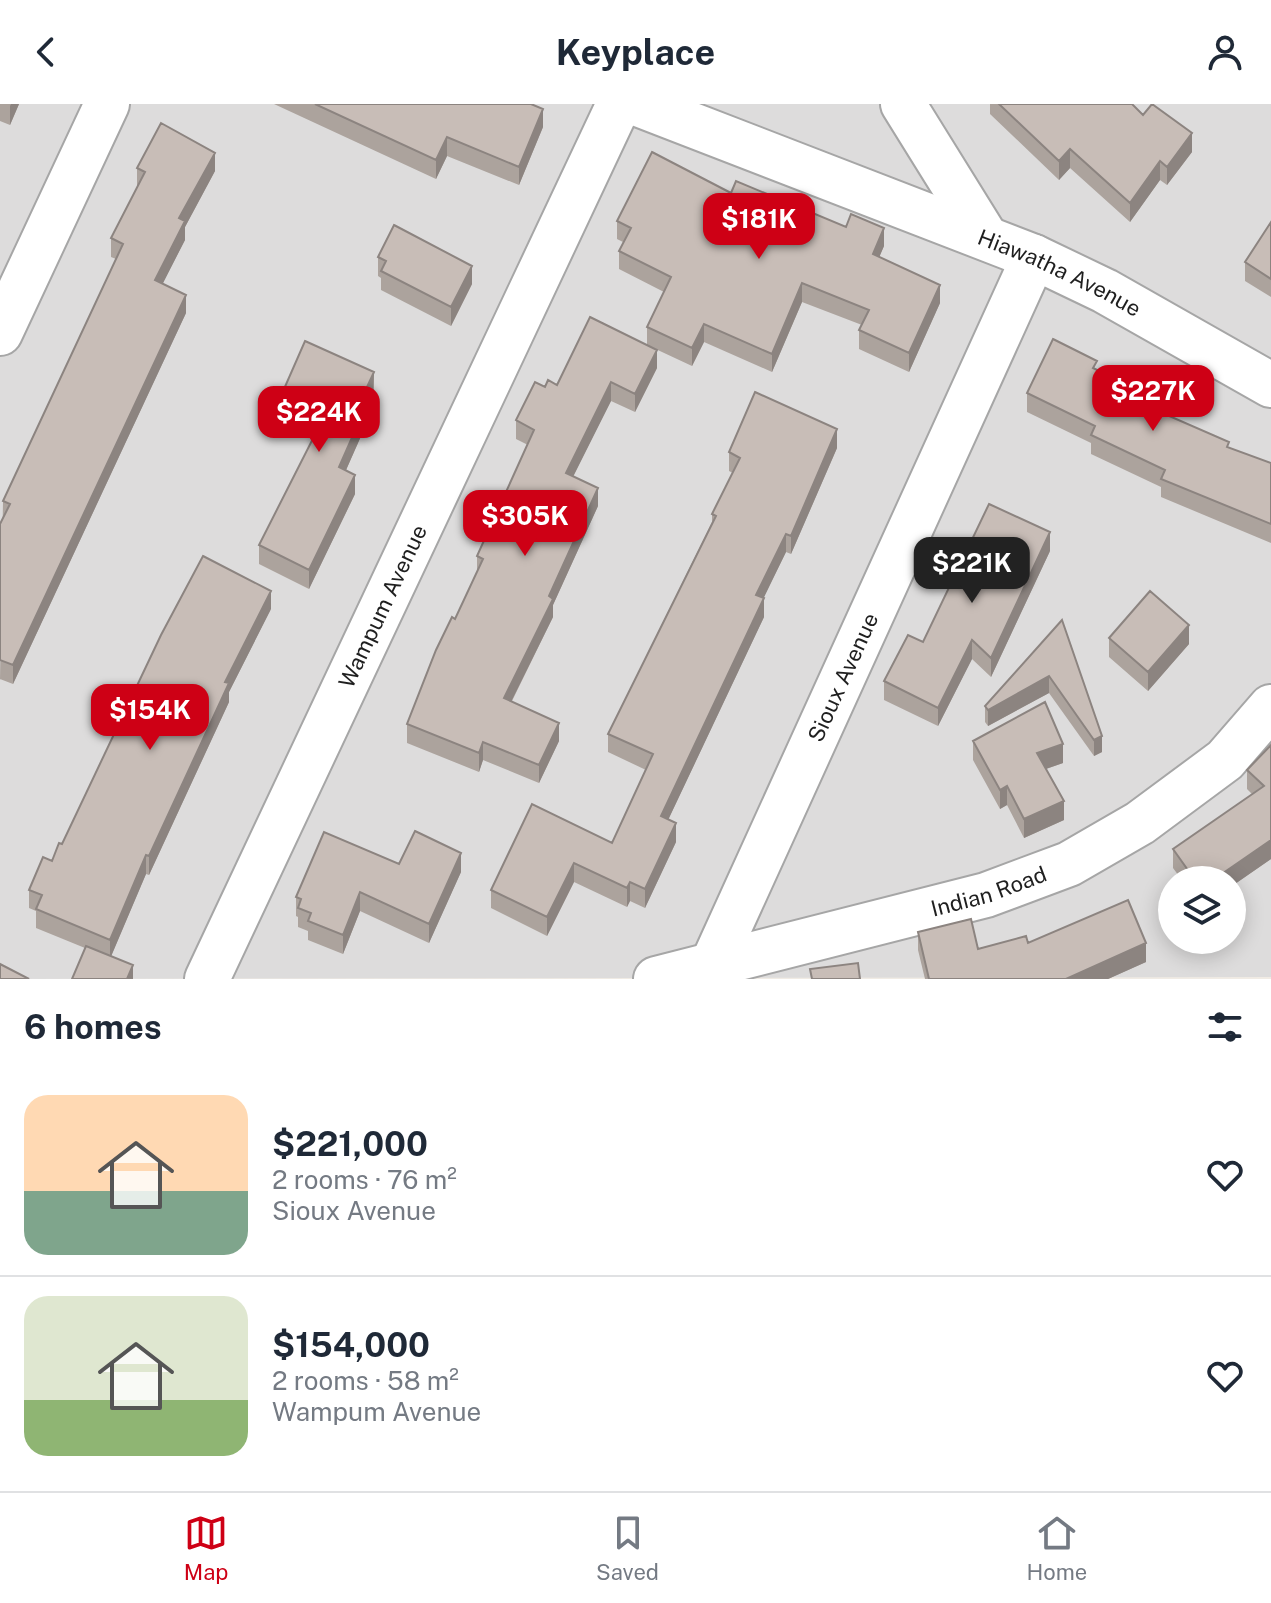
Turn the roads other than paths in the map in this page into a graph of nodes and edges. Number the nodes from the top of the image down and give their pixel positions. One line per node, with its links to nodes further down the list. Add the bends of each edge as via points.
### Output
1 (107, 104): 7 (street)
2 (619, 104): 11 (street, Wampum Avenue)
3 (638, 104): 5 (street)
4 (903, 104): 5 (street, Hiawatha Avenue)
5 (985, 236): 6 (street, Hiawatha Avenue)
6 (1034, 257): 8 (street, Hiawatha Avenue); 10 (street, Sioux Avenue)
7 (0, 333)
8 (1271, 385)
9 (1271, 707): 10 (street, Indian Road, via 1225,760 1140,823 1069,864 986,895)
10 (712, 965): 12 (street, Indian Road)
11 (207, 979)
12 (656, 979)

